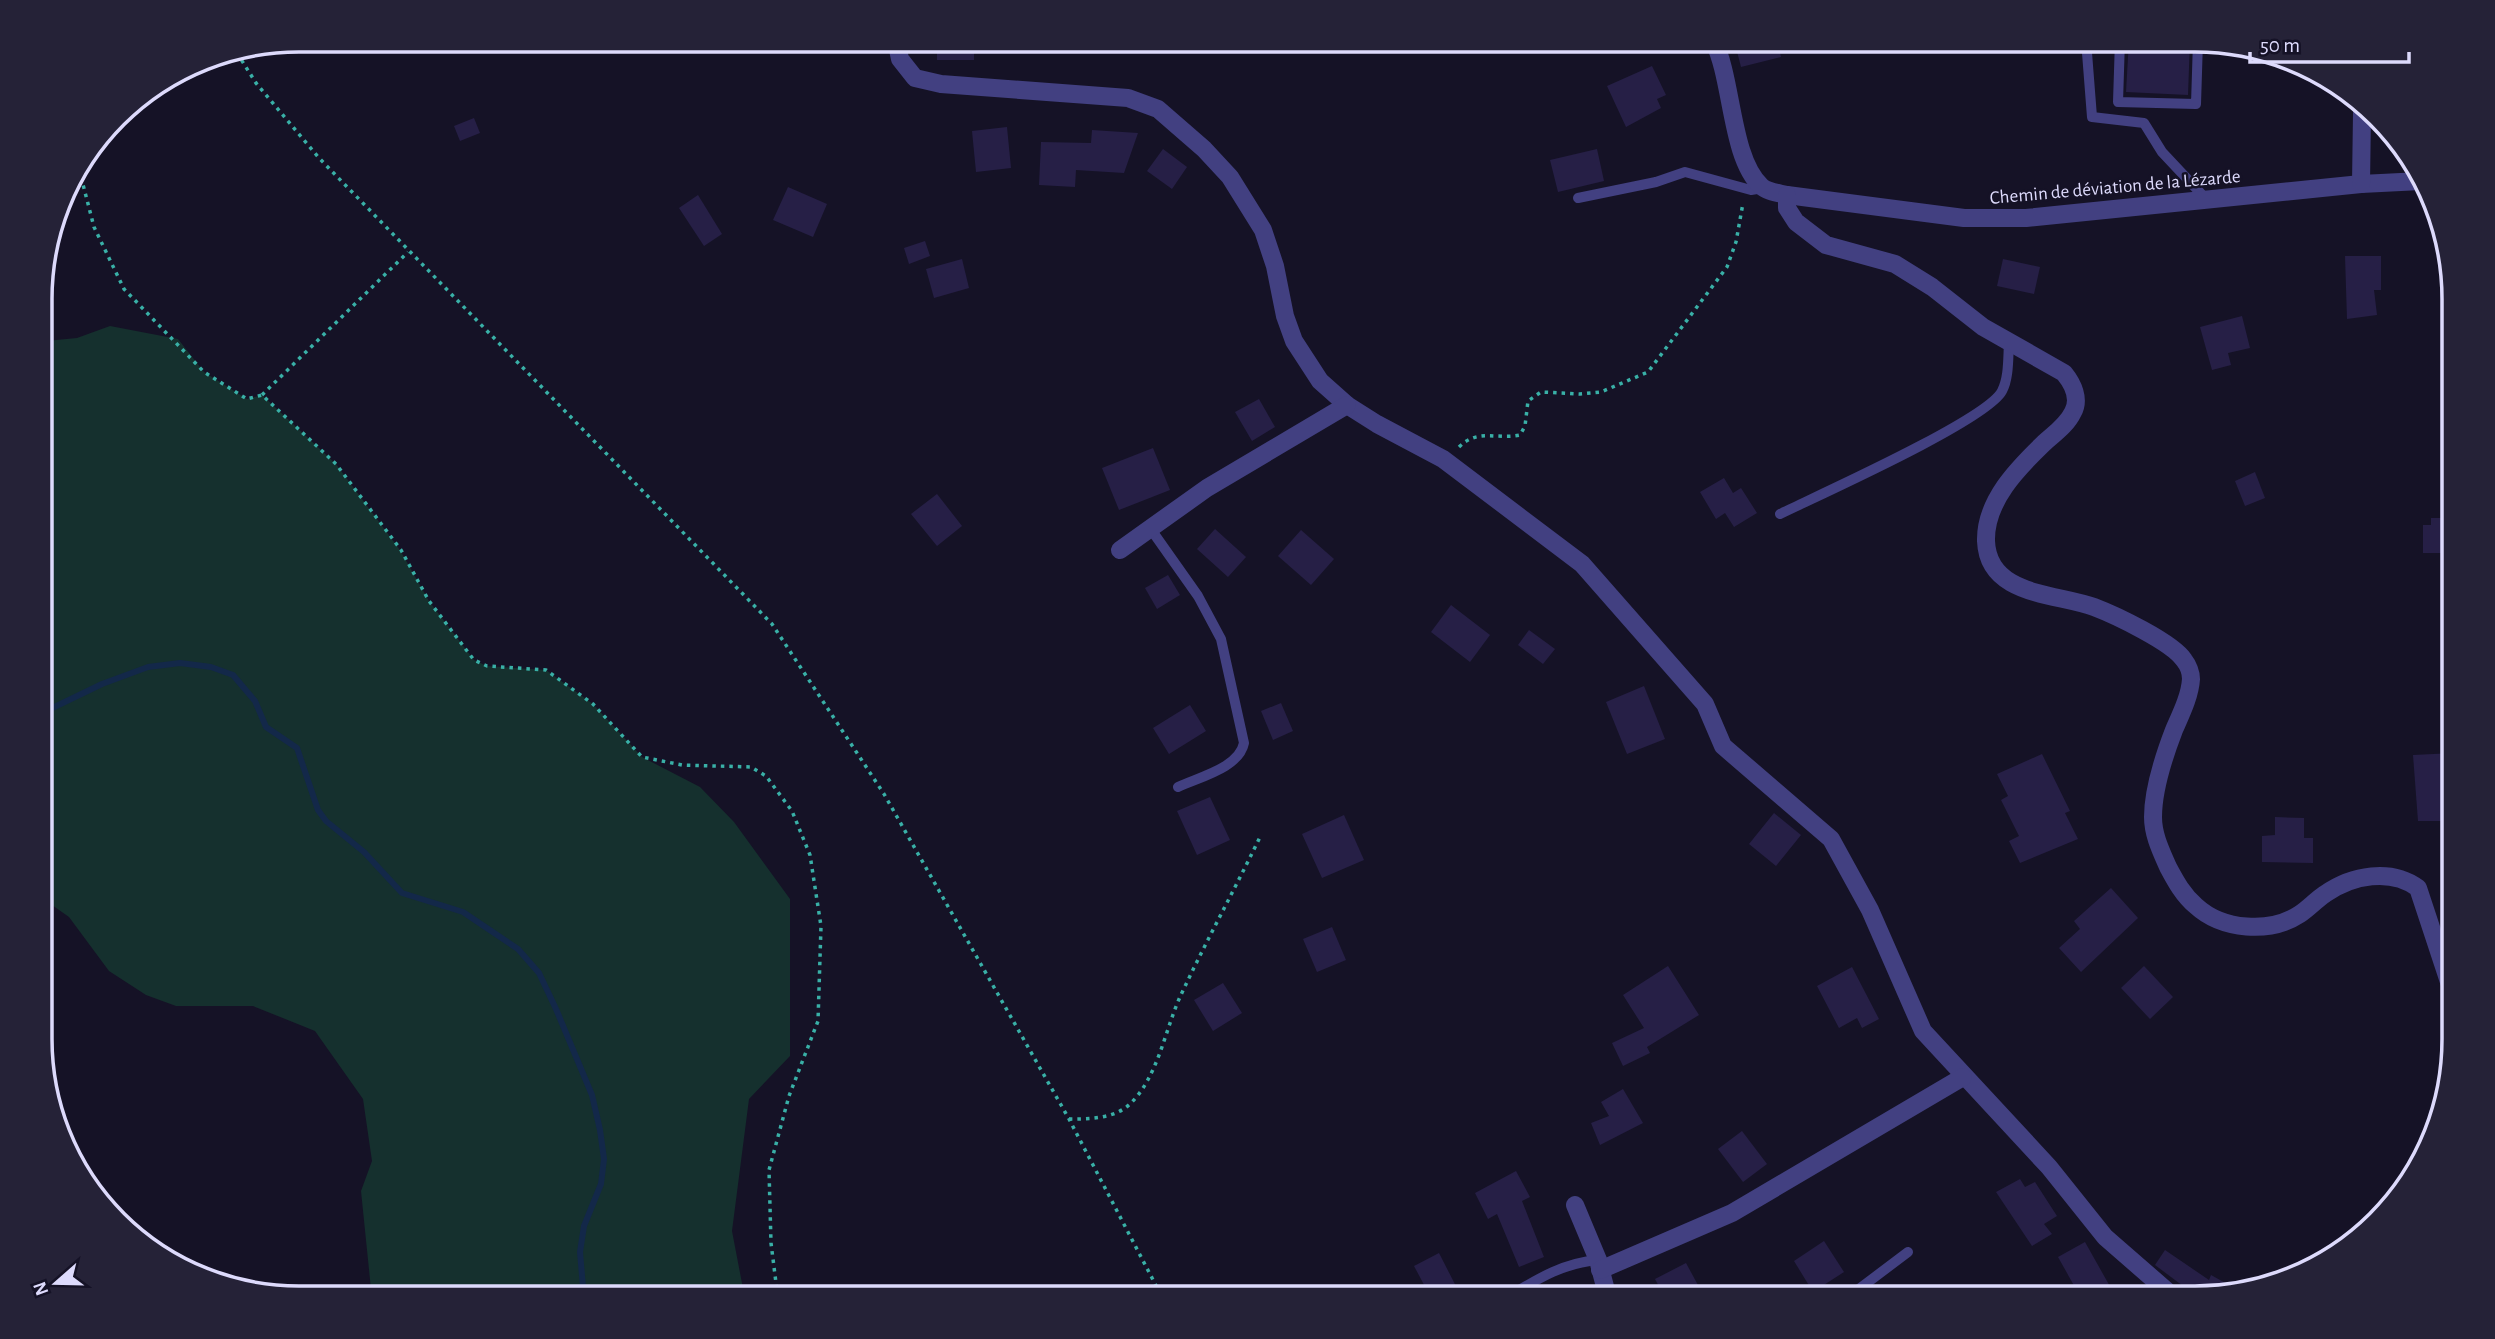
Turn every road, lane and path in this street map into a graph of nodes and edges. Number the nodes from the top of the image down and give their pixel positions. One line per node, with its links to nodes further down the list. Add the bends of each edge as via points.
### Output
1 (1719, 52): 13 (street)
2 (2086, 52): 9 (lane, via 2092,117)
3 (2120, 52): 7 (lane, via 2118,102)
4 (2198, 52): 7 (lane, via 2196,104)
5 (898, 53): 20 (street, via 905,69 926,82 1128,98 1158,109 1230,177 1249,205 1275,266 1294,341 1320,381)
6 (242, 59): 17 (path, via 319,158)
7 (2144, 102): 9 (lane)
8 (2362, 118): 12 (street)
9 (2144, 123): 16 (lane, via 2162,152)
10 (2412, 181): 12 (street, Chemin de déviation de la Lézarde)
11 (82, 182): 19 (path, via 94,227 124,289 204,372 247,399)
12 (2361, 184): 16 (street, Chemin de déviation de la Lézarde)
13 (1757, 189): 14 (street, Chemin de déviation de la Lézarde); 15 (lane, via 1685,172); 21 (path, via 1740,209 1727,267 1648,372 1601,392 1541,392 1528,401 1520,435 1505,439 1484,434 1457,449)
14 (1787, 195): 16 (street, Chemin de déviation de la Lézarde, via 1964,218 2026,219); 18 (street, via 1787,208 1796,222 1826,245 1895,264)
15 (1578, 198)
16 (2207, 200)
17 (408, 251): 19 (path); 29 (path, via 772,624 884,794)
18 (2009, 344): 22 (lane, via 2003,390 1993,404); 27 (street, via 2064,373 2075,394 2074,410 1997,498 1989,519 1988,555 1993,568 2022,588 2092,606 2176,649 2187,663 2191,678 2166,750 2153,816 2155,837 2176,883 2206,914 2252,927 2299,915 2341,884 2365,877 2406,879 2418,888)
19 (262, 395): 33 (path, via 336,464 401,550 429,601 474,660 487,666 546,670 593,704 642,757 682,765 751,767 766,776 792,811 810,855 821,926 818,1021 789,1096 769,1170)
20 (1347, 405): 21 (street); 23 (street, via 1207,488)
21 (1461, 472): 28 (street, via 1582,564 1705,704 1723,746 1831,839 1870,909 1923,1031)
22 (1780, 513)
23 (1150, 528): 24 (street); 25 (lane, via 1198,596 1221,639 1244,743 1233,762)
24 (1120, 550)
25 (1178, 786)
26 (1260, 837): 29 (path, via 1179,998 1151,1071 1131,1103 1093,1119)
27 (2442, 962)
28 (1964, 1077): 32 (street, via 1732,1213); 38 (street, via 2049,1167 2105,1237)
29 (1069, 1119): 34 (path)
30 (1575, 1205): 32 (street)
31 (1908, 1252): 37 (lane)
32 (1599, 1265): 35 (lane, via 1574,1262); 36 (street)
33 (776, 1286)
34 (1157, 1286)
35 (1526, 1286)
36 (1605, 1286)
37 (1863, 1286)
38 (2161, 1286)

